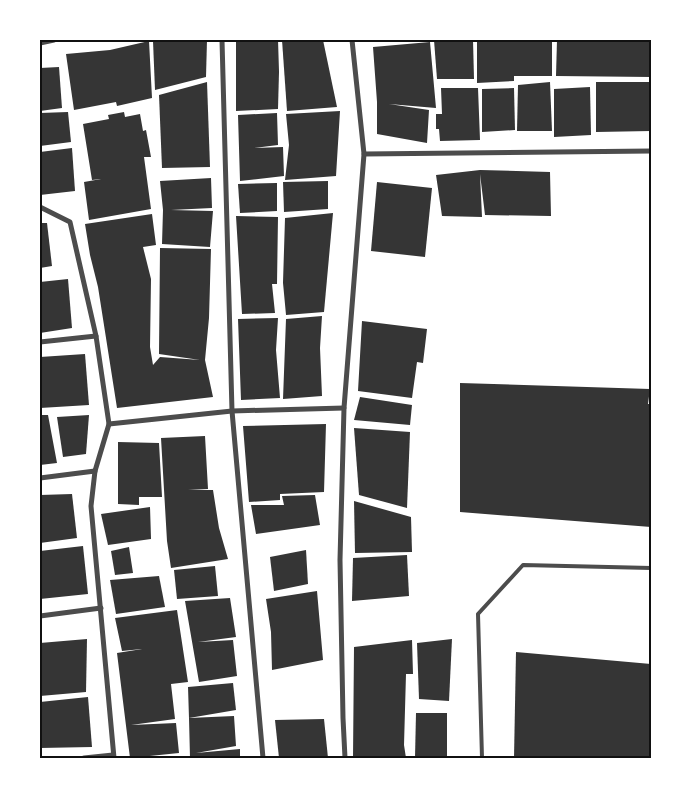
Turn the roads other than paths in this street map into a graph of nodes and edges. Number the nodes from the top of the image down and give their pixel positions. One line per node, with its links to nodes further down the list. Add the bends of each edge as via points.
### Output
1 (54, 40): 4 (street)
2 (222, 40): 11 (street)
3 (352, 40): 6 (street)
4 (40, 42)
5 (651, 151): 6 (street)
6 (364, 154): 10 (street)
7 (40, 207): 8 (street, via 70,222)
8 (96, 336): 9 (street); 12 (street)
9 (40, 342)
10 (344, 408): 11 (street); 21 (street, via 340,560)
11 (232, 411): 12 (street); 20 (street)
12 (109, 424): 13 (street)
13 (95, 471): 14 (street); 16 (street, via 91,506)
14 (40, 478)
15 (651, 568): 22 (lane, via 523,565 478,614)
16 (101, 608): 17 (street); 18 (street)
17 (40, 616)
18 (113, 756): 19 (street)
19 (84, 758)
20 (263, 758)
21 (346, 758)
22 (482, 758)

